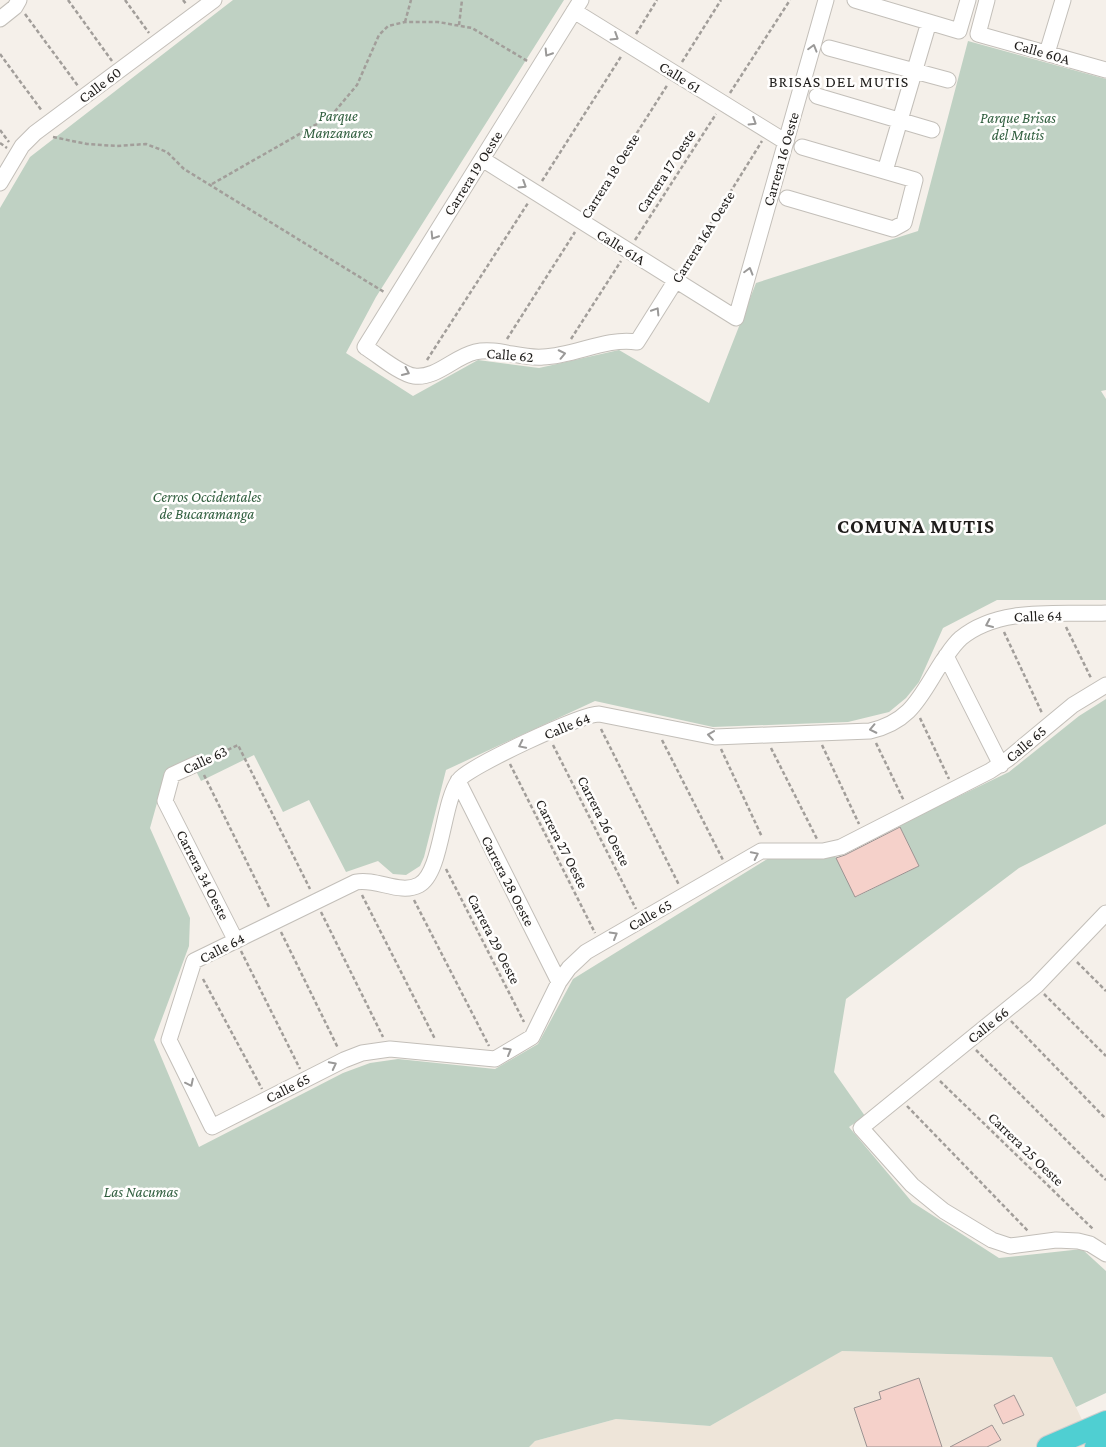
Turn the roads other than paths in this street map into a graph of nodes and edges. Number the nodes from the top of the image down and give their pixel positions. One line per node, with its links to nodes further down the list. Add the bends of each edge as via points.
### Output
1 (214, 0): 23 (street, Calle 60, via 35,133 22,146)
2 (826, 0): 19 (street, Carrera 16 Oeste, one-way to 2)
3 (855, 0): 10 (street)
4 (968, 0): 10 (street, via 959,31)
5 (987, 0): 12 (street, Calle 60A, via 978,34)
6 (1063, 0): 12 (street)
7 (19, 2): 9 (street)
8 (577, 6): 19 (street, Calle 61, one-way to 19, via 674,74); 21 (street, Carrera 19 Oeste, one-way to 21)
9 (0, 19)
10 (929, 22): 14 (street)
11 (829, 48): 14 (street)
12 (1047, 53): 13 (street, Calle 60A)
13 (1106, 70)
14 (915, 71): 15 (street); 17 (street)
15 (948, 80)
16 (817, 96): 17 (street)
17 (900, 121): 18 (street); 22 (street)
18 (932, 130)
19 (786, 142): 26 (street, Carrera 16 Oeste, one-way to 19)
20 (802, 146): 22 (street)
21 (482, 159): 25 (street, Calle 61A, one-way to 25); 28 (street, Carrera 19 Oeste, one-way to 28)
22 (885, 171): 24 (street, via 915,180 904,223 893,229)
23 (0, 183)
24 (787, 198)
25 (676, 280): 26 (street, Calle 61A); 27 (street, Carrera 16A Oeste, one-way to 25)
26 (736, 318)
27 (637, 342): 28 (street, Calle 62, one-way to 27, via 408,375 417,376 474,352 498,352 527,358 617,341)
28 (365, 347)
29 (1106, 613): 30 (street, Calle 64, one-way to 30, via 1014,616 998,620 960,639)
30 (946, 656): 33 (street); 35 (street, Calle 64, one-way to 35, via 914,706 903,717 870,731 715,737 593,714 504,754 470,771)
31 (1102, 687): 33 (street, Calle 65, via 1073,705)
32 (198, 763): 34 (street, Calle 63)
33 (1001, 765): 38 (street, Calle 65, one-way to 33, via 579,957 767,850 823,851 841,847)
34 (172, 776): 37 (street, Carrera 34 Oeste, via 165,801)
35 (458, 781): 37 (street, Calle 64, via 431,873 426,880 407,888 372,881 356,882); 38 (street, Carrera 28 Oeste)
36 (1106, 913): 40 (street, Calle 66, via 1036,986 861,1128 905,1179 944,1210 1000,1244 1020,1246 1078,1240)
37 (236, 941): 39 (street, Calle 64, one-way to 39, via 194,961 169,1040)
38 (559, 982): 39 (street, Calle 65, one-way to 38, via 362,1053 390,1049 495,1059 532,1037)
39 (212, 1127)
40 (1106, 1254)
41 (1106, 1415): 43 (highway)
42 (1106, 1422): 43 (highway)
43 (1088, 1440): 44 (highway); 45 (highway)
44 (1106, 1442)
45 (1048, 1447)

